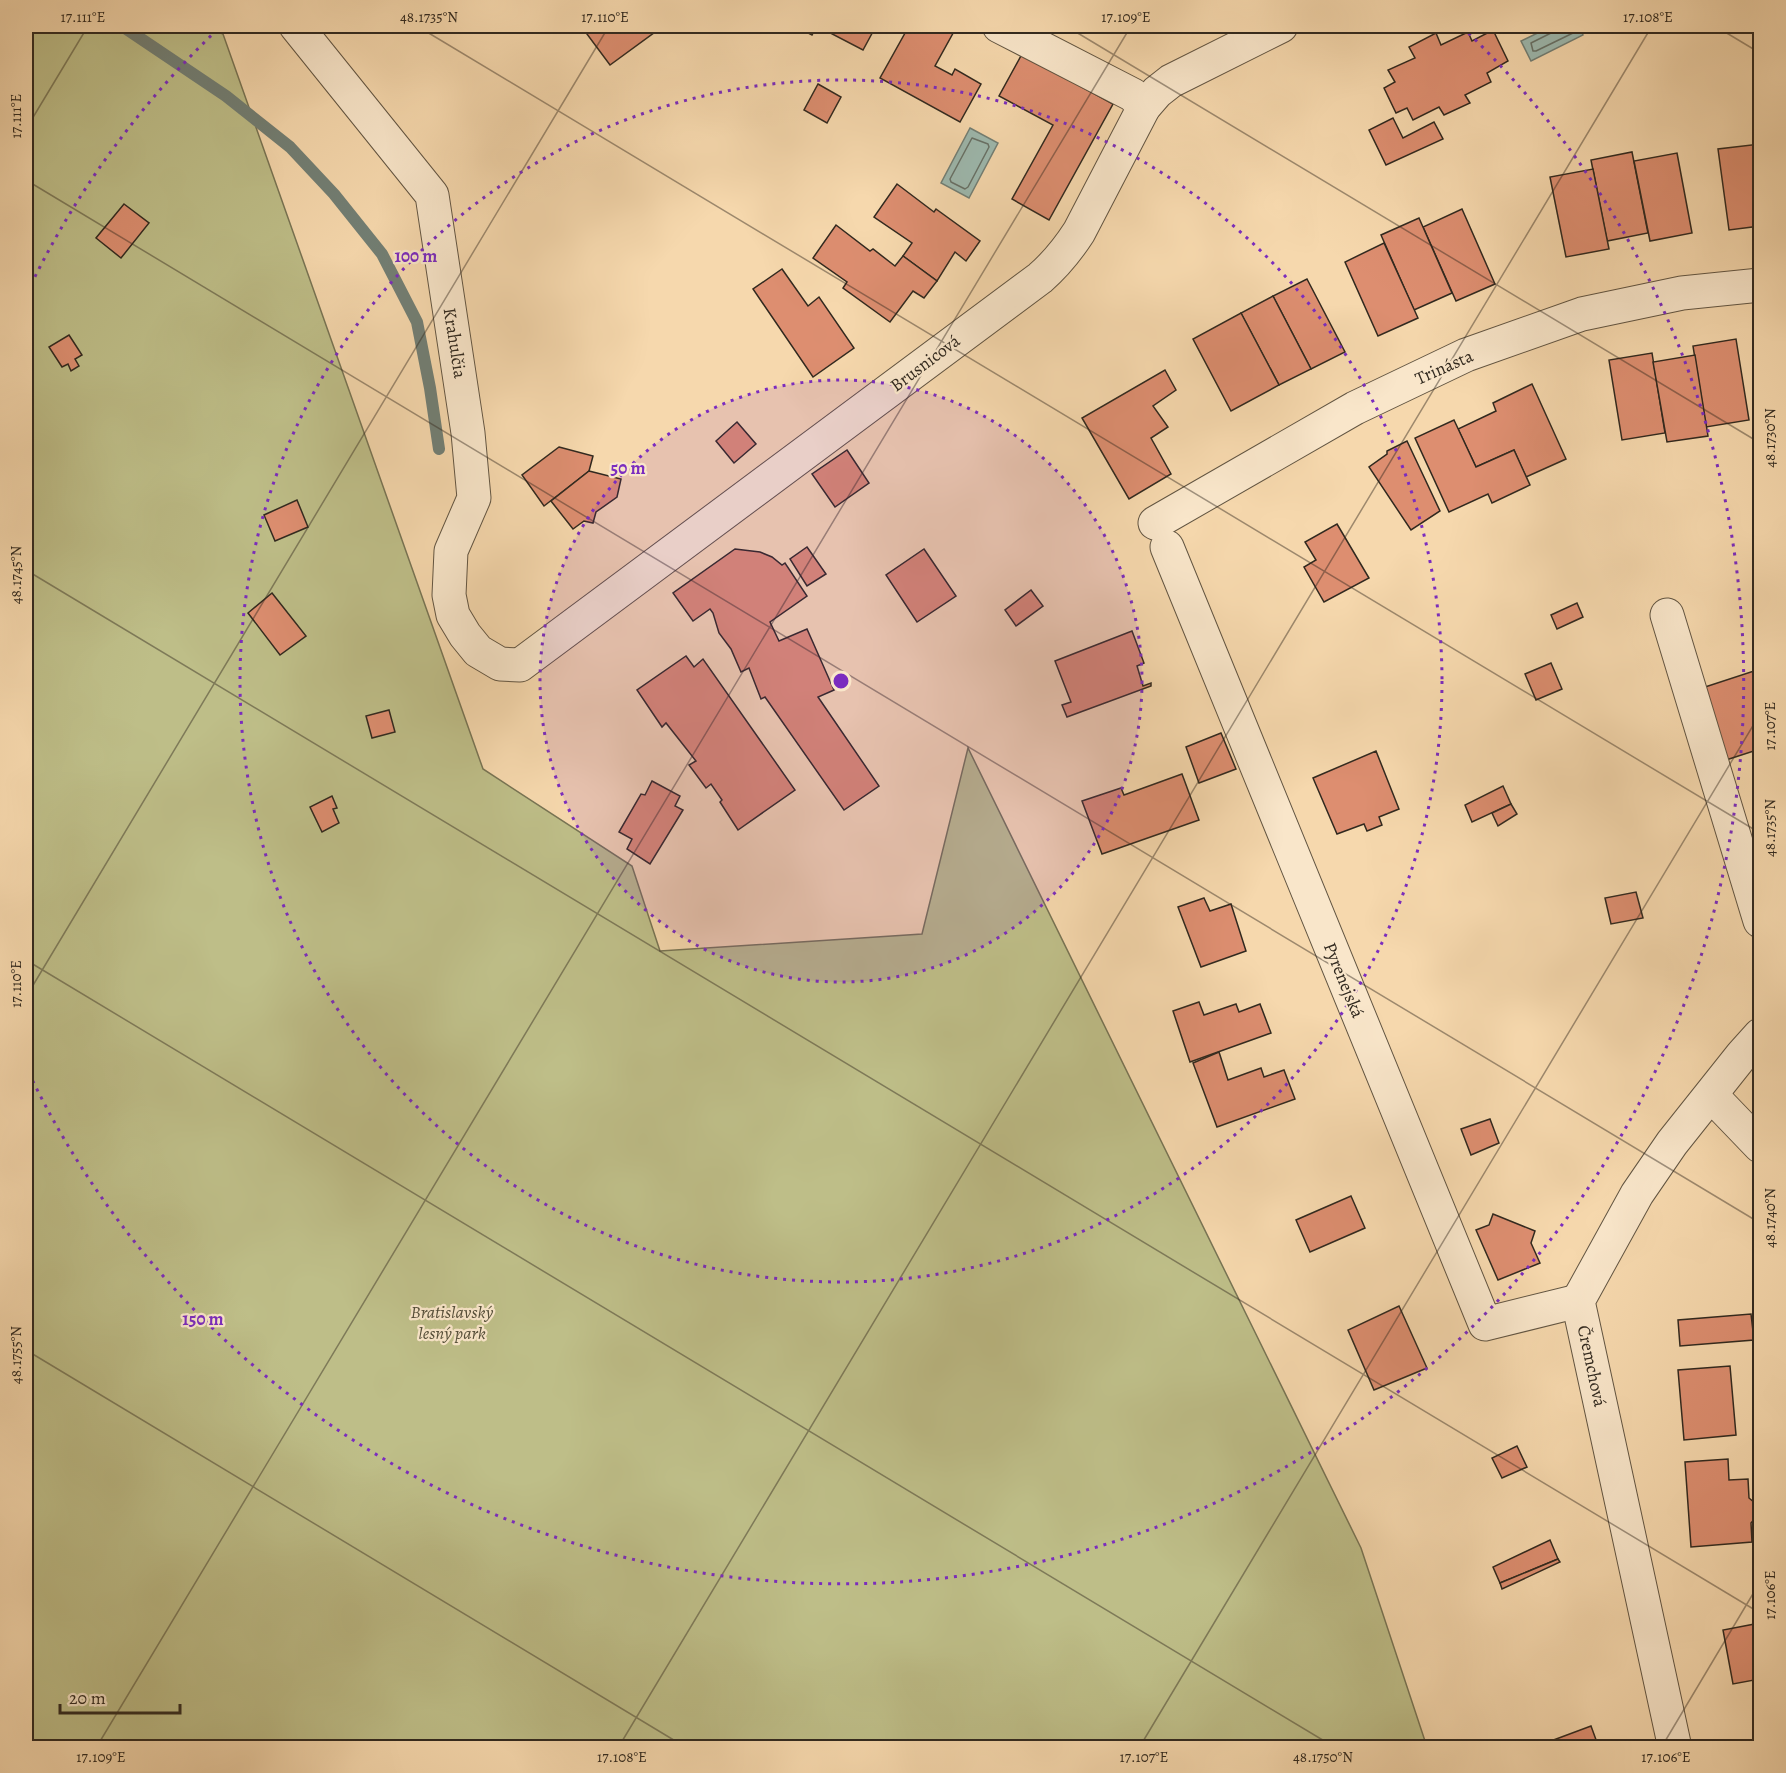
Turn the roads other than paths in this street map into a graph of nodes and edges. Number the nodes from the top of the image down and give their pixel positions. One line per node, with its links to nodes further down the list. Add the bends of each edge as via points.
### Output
1 (296, 26): 8 (street, Krahulčia, via 432,195 474,498 451,551 449,594 453,615 478,651 500,664)
2 (999, 26): 4 (street, via 1133,95)
3 (1281, 26): 4 (street, Brusnicová, via 1171,81)
4 (1144, 107): 8 (street, Brusnicová, via 1079,231 1052,267)
5 (1761, 285): 6 (street, Trinásta, via 1682,293 1582,314 1466,355 1356,408)
6 (1161, 535): 13 (street, Pyrenejská, via 1485,1324)
7 (1667, 615): 9 (street)
8 (520, 664)
9 (1761, 921)
10 (1761, 1035): 11 (street, Čremchová)
11 (1711, 1095): 12 (street); 13 (street, Čremchová, via 1637,1194)
12 (1761, 1146)
13 (1578, 1301): 14 (street, Čremchová)
14 (1676, 1748)

